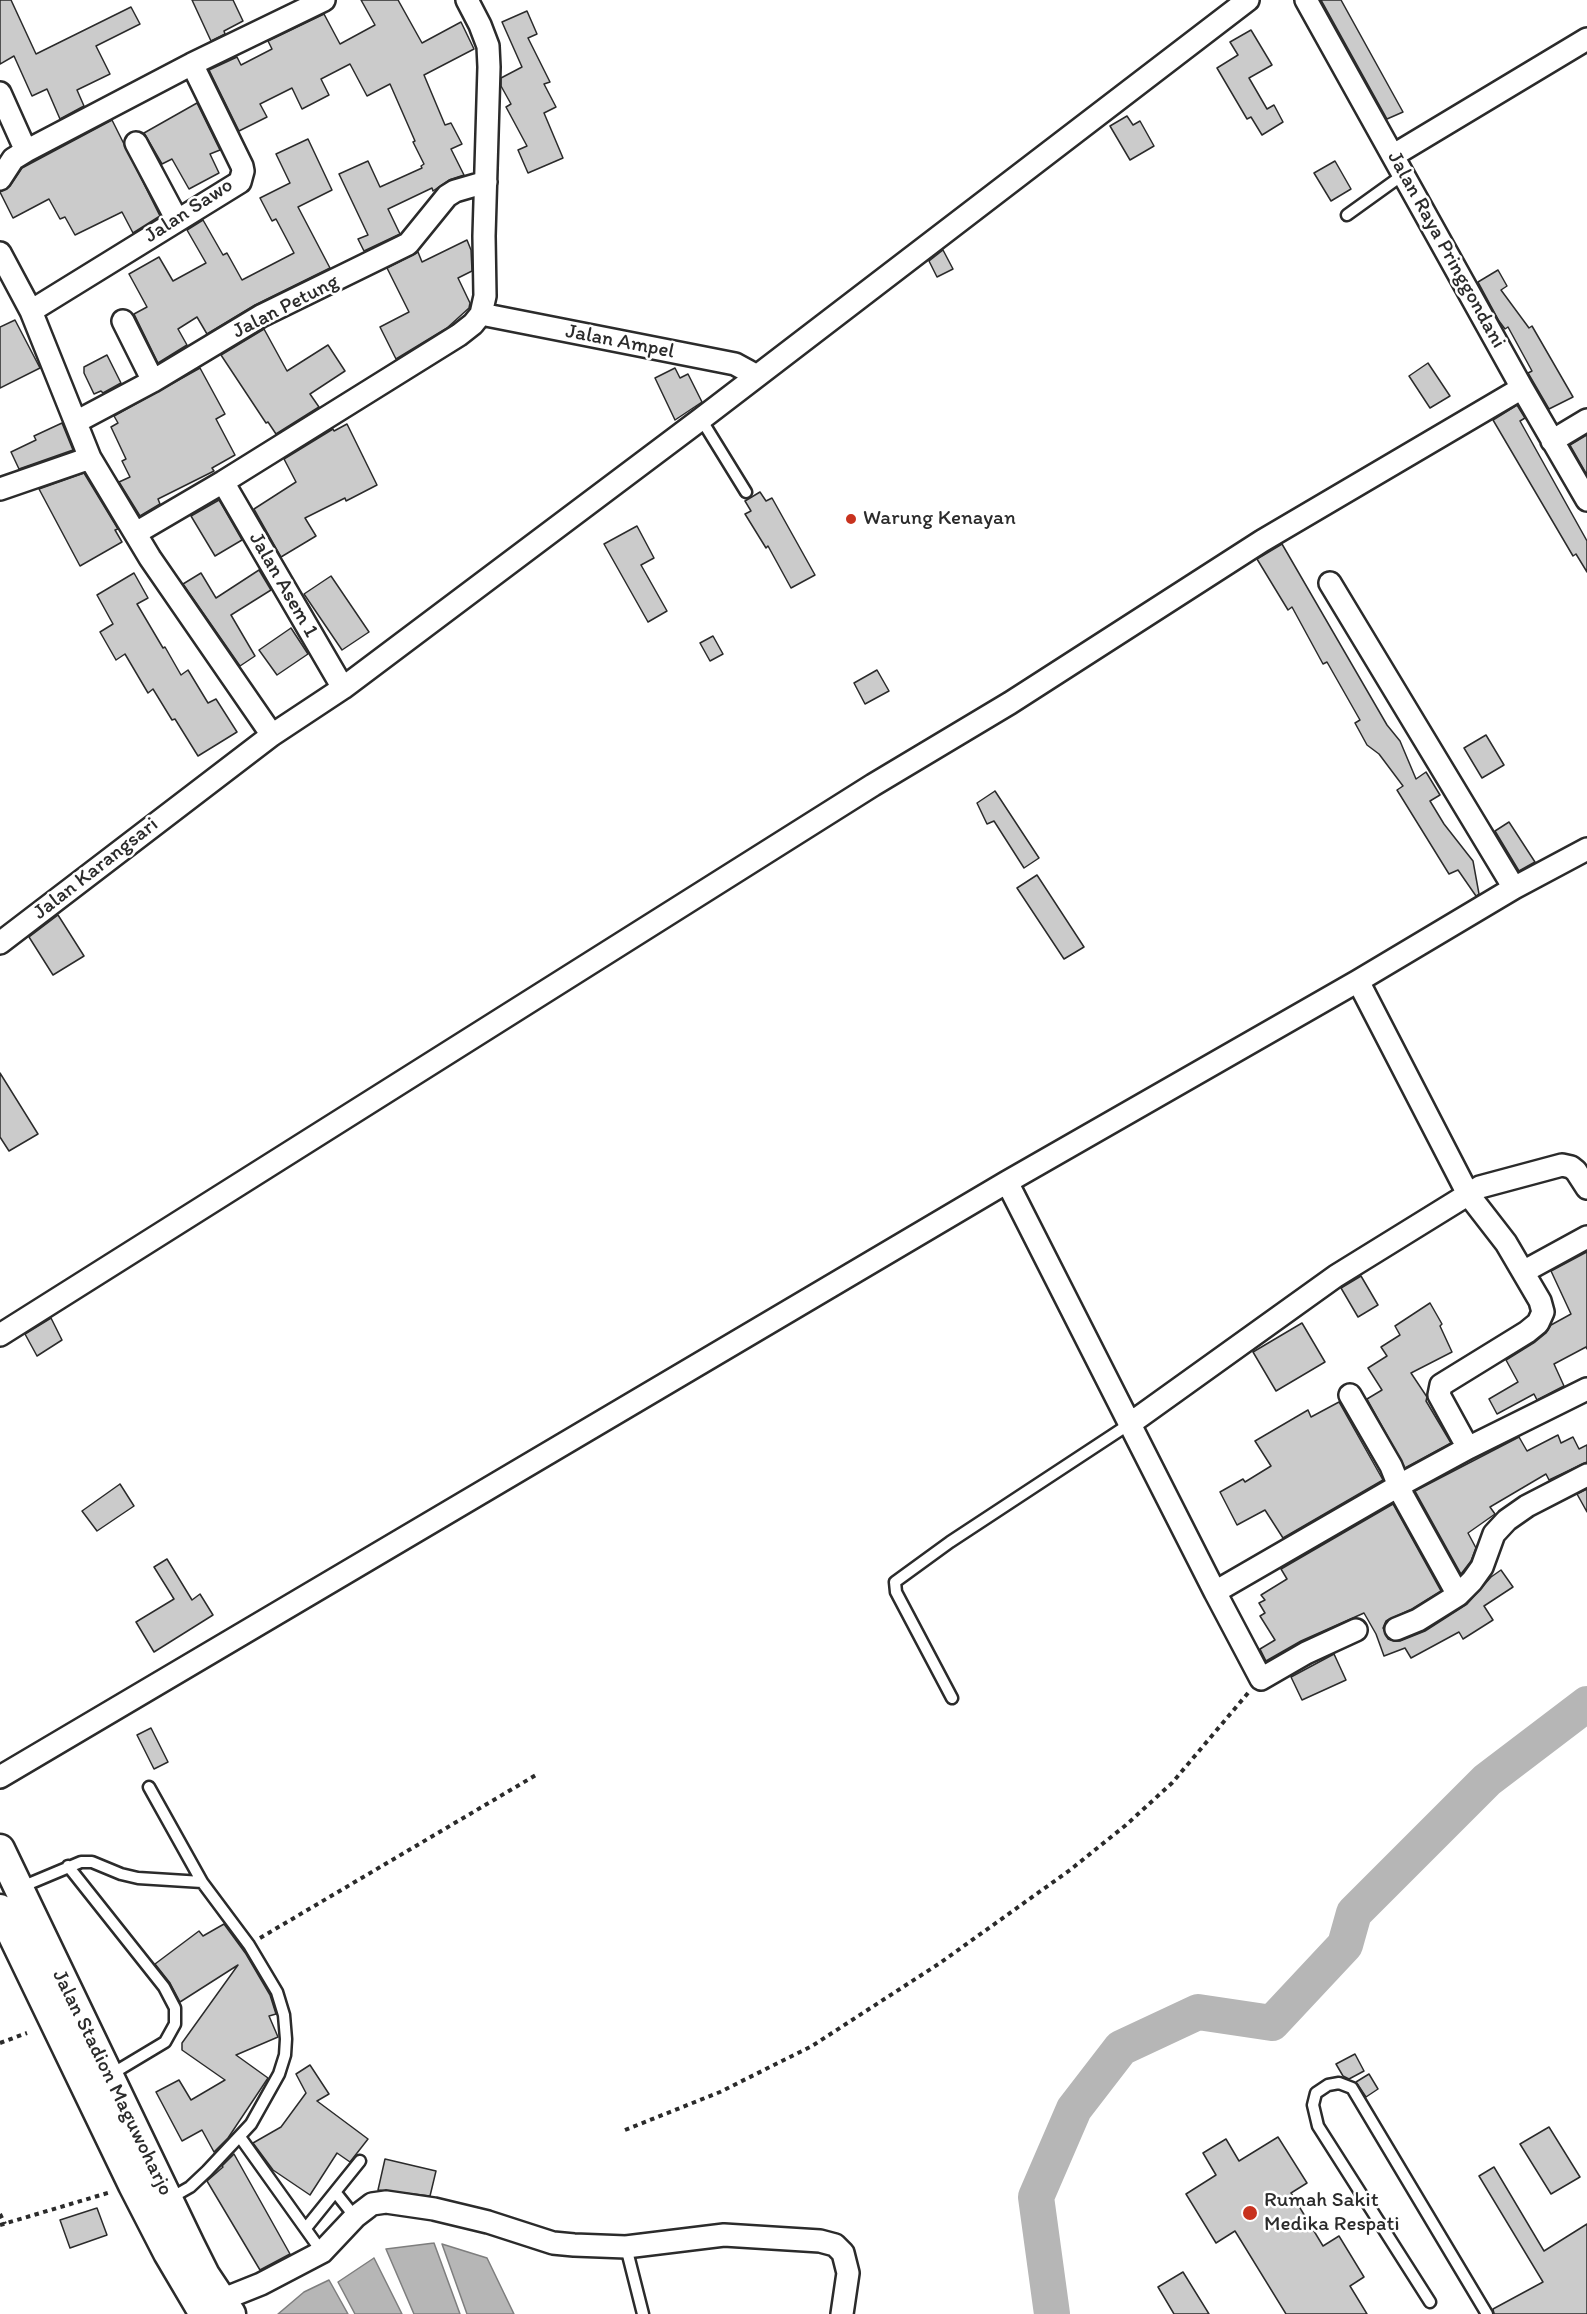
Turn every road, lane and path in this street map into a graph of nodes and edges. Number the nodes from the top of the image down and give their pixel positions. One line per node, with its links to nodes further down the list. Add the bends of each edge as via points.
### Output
1 (324, 0): 6 (street)
2 (467, 0): 12 (street, via 488,46)
3 (1248, 0): 19 (street, Jalan Karangsari)
4 (1306, 0): 10 (street, Jalan Raya Pringgondani)
5 (1587, 39): 10 (street)
6 (192, 64): 9 (street); 14 (street, Jalan Sawo, via 243,171 240,182)
7 (0, 93): 9 (street)
8 (136, 143): 14 (street)
9 (26, 151): 11 (street, via 13,159)
10 (1399, 165): 13 (lane); 21 (street, Jalan Raya Pringgondani)
11 (0, 179)
12 (486, 182): 17 (street, via 485,296); 20 (street, Jalan Petung, via 447,196 407,244 261,316)
13 (1347, 215)
14 (177, 219): 16 (street, Jalan Sawo)
15 (0, 253): 16 (street)
16 (31, 311): 24 (street)
17 (481, 314): 19 (street, Jalan Ampel, via 735,364); 27 (street, via 459,335)
18 (123, 321): 20 (street)
19 (757, 376): 22 (street, Jalan Karangsari)
20 (153, 381): 24 (street, Jalan Petung)
21 (1522, 388): 25 (street, Jalan Raya Pringgondani); 44 (street, via 1281,530)
22 (700, 419): 29 (lane); 33 (street, Jalan Karangsari)
23 (1587, 420): 25 (street)
24 (76, 422): 26 (street)
25 (1552, 441): 30 (street, Jalan Raya Pringgondani)
26 (90, 458): 28 (street); 31 (street)
27 (223, 482): 31 (street); 33 (street, Jalan Asem 1)
28 (0, 489)
29 (746, 492)
30 (1587, 500)
31 (136, 533): 34 (street)
32 (1330, 583): 36 (street)
33 (343, 688): 34 (street, Jalan Karangsari)
34 (272, 735): 37 (street, Jalan Karangsari)
35 (1587, 849): 36 (street)
36 (1514, 888): 38 (street)
37 (0, 943)
38 (1358, 981): 39 (street); 41 (street)
39 (1007, 1182): 47 (street); 58 (street)
40 (1587, 1188): 41 (street, via 1571,1167 1562,1165 1480,1187)
41 (1468, 1194): 43 (street); 47 (street, via 1336,1276)
42 (1587, 1237): 43 (street)
43 (1523, 1272): 48 (street, via 1540,1301 1543,1312 1538,1323 1444,1383 1439,1391)
44 (0, 1335)
45 (1587, 1389): 48 (street)
46 (1350, 1395): 50 (street)
47 (1131, 1423): 51 (street); 56 (lane, via 895,1582 896,1592)
48 (1468, 1448): 50 (street)
49 (1587, 1475): 52 (street, via 1507,1520 1494,1534 1482,1567)
50 (1400, 1485): 51 (street); 52 (street)
51 (1215, 1592): 55 (street)
52 (1458, 1595): 53 (street)
53 (1396, 1629)
54 (1356, 1630): 55 (street)
55 (1261, 1679): 68 (path, via 1172,1783 1126,1825 949,1957 812,2046 720,2092)
56 (952, 1698)
57 (536, 1775): 64 (path)
58 (0, 1777)
59 (149, 1787): 62 (lane)
60 (0, 1849): 63 (main road, Jalan Stadion Maguwoharjo)
61 (68, 1866): 62 (lane, via 92,1862 138,1878); 63 (lane); 67 (lane, via 164,1987 175,2008 175,2024 165,2042)
62 (202, 1882): 64 (lane)
63 (6, 1898): 67 (main road, Jalan Stadion Maguwoharjo); 71 (main road, Jalan Stadion Maguwoharjo)
64 (249, 1945): 69 (lane, via 277,1992 284,2015 285,2055 279,2074)
65 (27, 2033): 66 (path)
66 (0, 2043)
67 (108, 2076): 73 (main road, Jalan Stadion Maguwoharjo)
68 (625, 2130)
69 (240, 2137): 73 (lane, via 190,2187); 77 (lane)
70 (360, 2161): 72 (lane)
71 (133, 2185): 76 (path); 81 (main road, Jalan Stadion Maguwoharjo, via 168,2253)
72 (336, 2193): 75 (lane); 77 (lane)
73 (168, 2199): 81 (main road, Jalan Stadion Maguwoharjo)
74 (0, 2214): 76 (path)
75 (355, 2217): 78 (street, via 372,2204 386,2202 488,2222 553,2243); 79 (street)
76 (3, 2225)
77 (306, 2228): 79 (lane)
78 (626, 2247): 82 (lane); 83 (street, via 724,2235 835,2245 843,2253 848,2273)
79 (322, 2252): 81 (street)
80 (1430, 2302): 84 (lane, via 1318,2126 1313,2105 1316,2093 1328,2085 1339,2083 1352,2088)
81 (218, 2310)
82 (643, 2314)
83 (842, 2314)
84 (1487, 2314)

